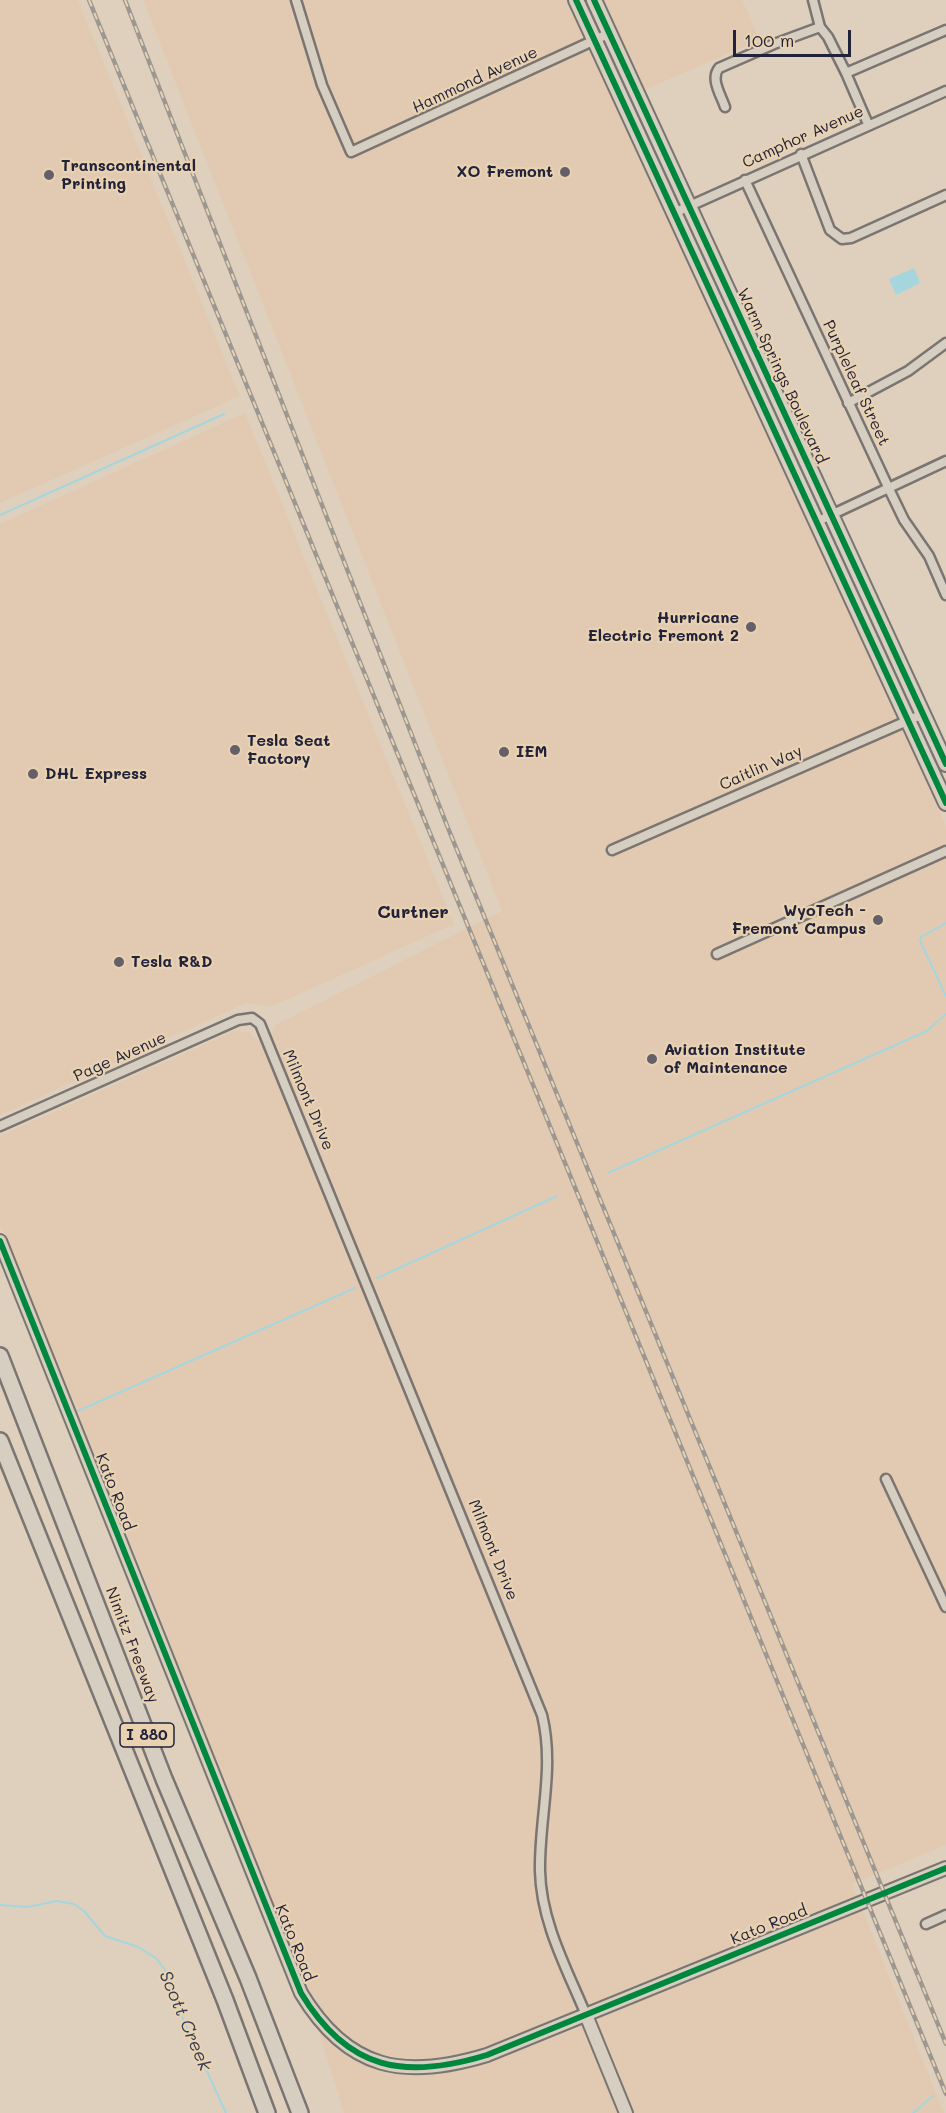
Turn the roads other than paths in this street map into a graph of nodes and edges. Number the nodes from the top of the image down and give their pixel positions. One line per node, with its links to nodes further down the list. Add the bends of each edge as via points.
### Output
1 (296, 0): 8 (street, Hammond Avenue, via 322,85 351,152)
2 (576, 0): 8 (main road, Warm Springs Boulevard)
3 (594, 0): 7 (main road, Warm Springs Boulevard)
4 (813, 0): 5 (street)
5 (820, 27): 9 (street); 11 (street, via 719,68 715,76)
6 (946, 30): 9 (street)
7 (610, 33): 8 (street, Hammond Avenue); 16 (main road, Warm Springs Boulevard)
8 (595, 40): 17 (main road, Warm Springs Boulevard)
9 (846, 73): 12 (street)
10 (946, 91): 12 (street, Camphor Avenue)
11 (725, 107)
12 (868, 124): 13 (street, Camphor Avenue)
13 (801, 154): 14 (street, Camphor Avenue); 15 (street, via 830,230 842,239)
14 (745, 180): 16 (street, Camphor Avenue); 19 (street, Purpleleaf Street)
15 (946, 195)
16 (688, 206): 17 (street, Camphor Avenue); 22 (main road, Warm Springs Boulevard)
17 (674, 213): 23 (main road, Warm Springs Boulevard)
18 (946, 342): 19 (street, via 908,371)
19 (848, 403): 21 (street, Purpleleaf Street)
20 (946, 461): 21 (street)
21 (888, 489): 22 (street); 24 (street, Purpleleaf Street, via 929,556)
22 (832, 515): 23 (street); 25 (main road, Warm Springs Boulevard)
23 (816, 522): 26 (main road, Warm Springs Boulevard)
24 (946, 596)
25 (923, 714): 26 (street, Caitlin Way); 27 (main road, Warm Springs Boulevard)
26 (908, 720): 28 (main road, Warm Springs Boulevard); 29 (street, Caitlin Way)
27 (946, 764)
28 (946, 803)
29 (612, 849)
30 (946, 851): 31 (street)
31 (717, 954)
32 (252, 1018): 33 (street, Page Avenue, via 238,1020); 42 (street, Milmont Drive, via 260,1024 538,1705 548,1756 541,1890 554,1936)
33 (0, 1126)
34 (0, 1241): 42 (street, Kato Road, via 231,1823 312,2013 368,2059 416,2070 487,2055)
35 (0, 1356): 44 (highway, Nimitz Freeway / I 880, via 164,1779)
36 (0, 1441): 43 (highway, I 880)
37 (886, 1479): 38 (street)
38 (946, 1607)
39 (946, 1868): 42 (street, Kato Road)
40 (946, 1915): 41 (street)
41 (926, 1924)
42 (586, 2015): 45 (street, Milmont Drive)
43 (267, 2113)
44 (300, 2113)
45 (626, 2113)

